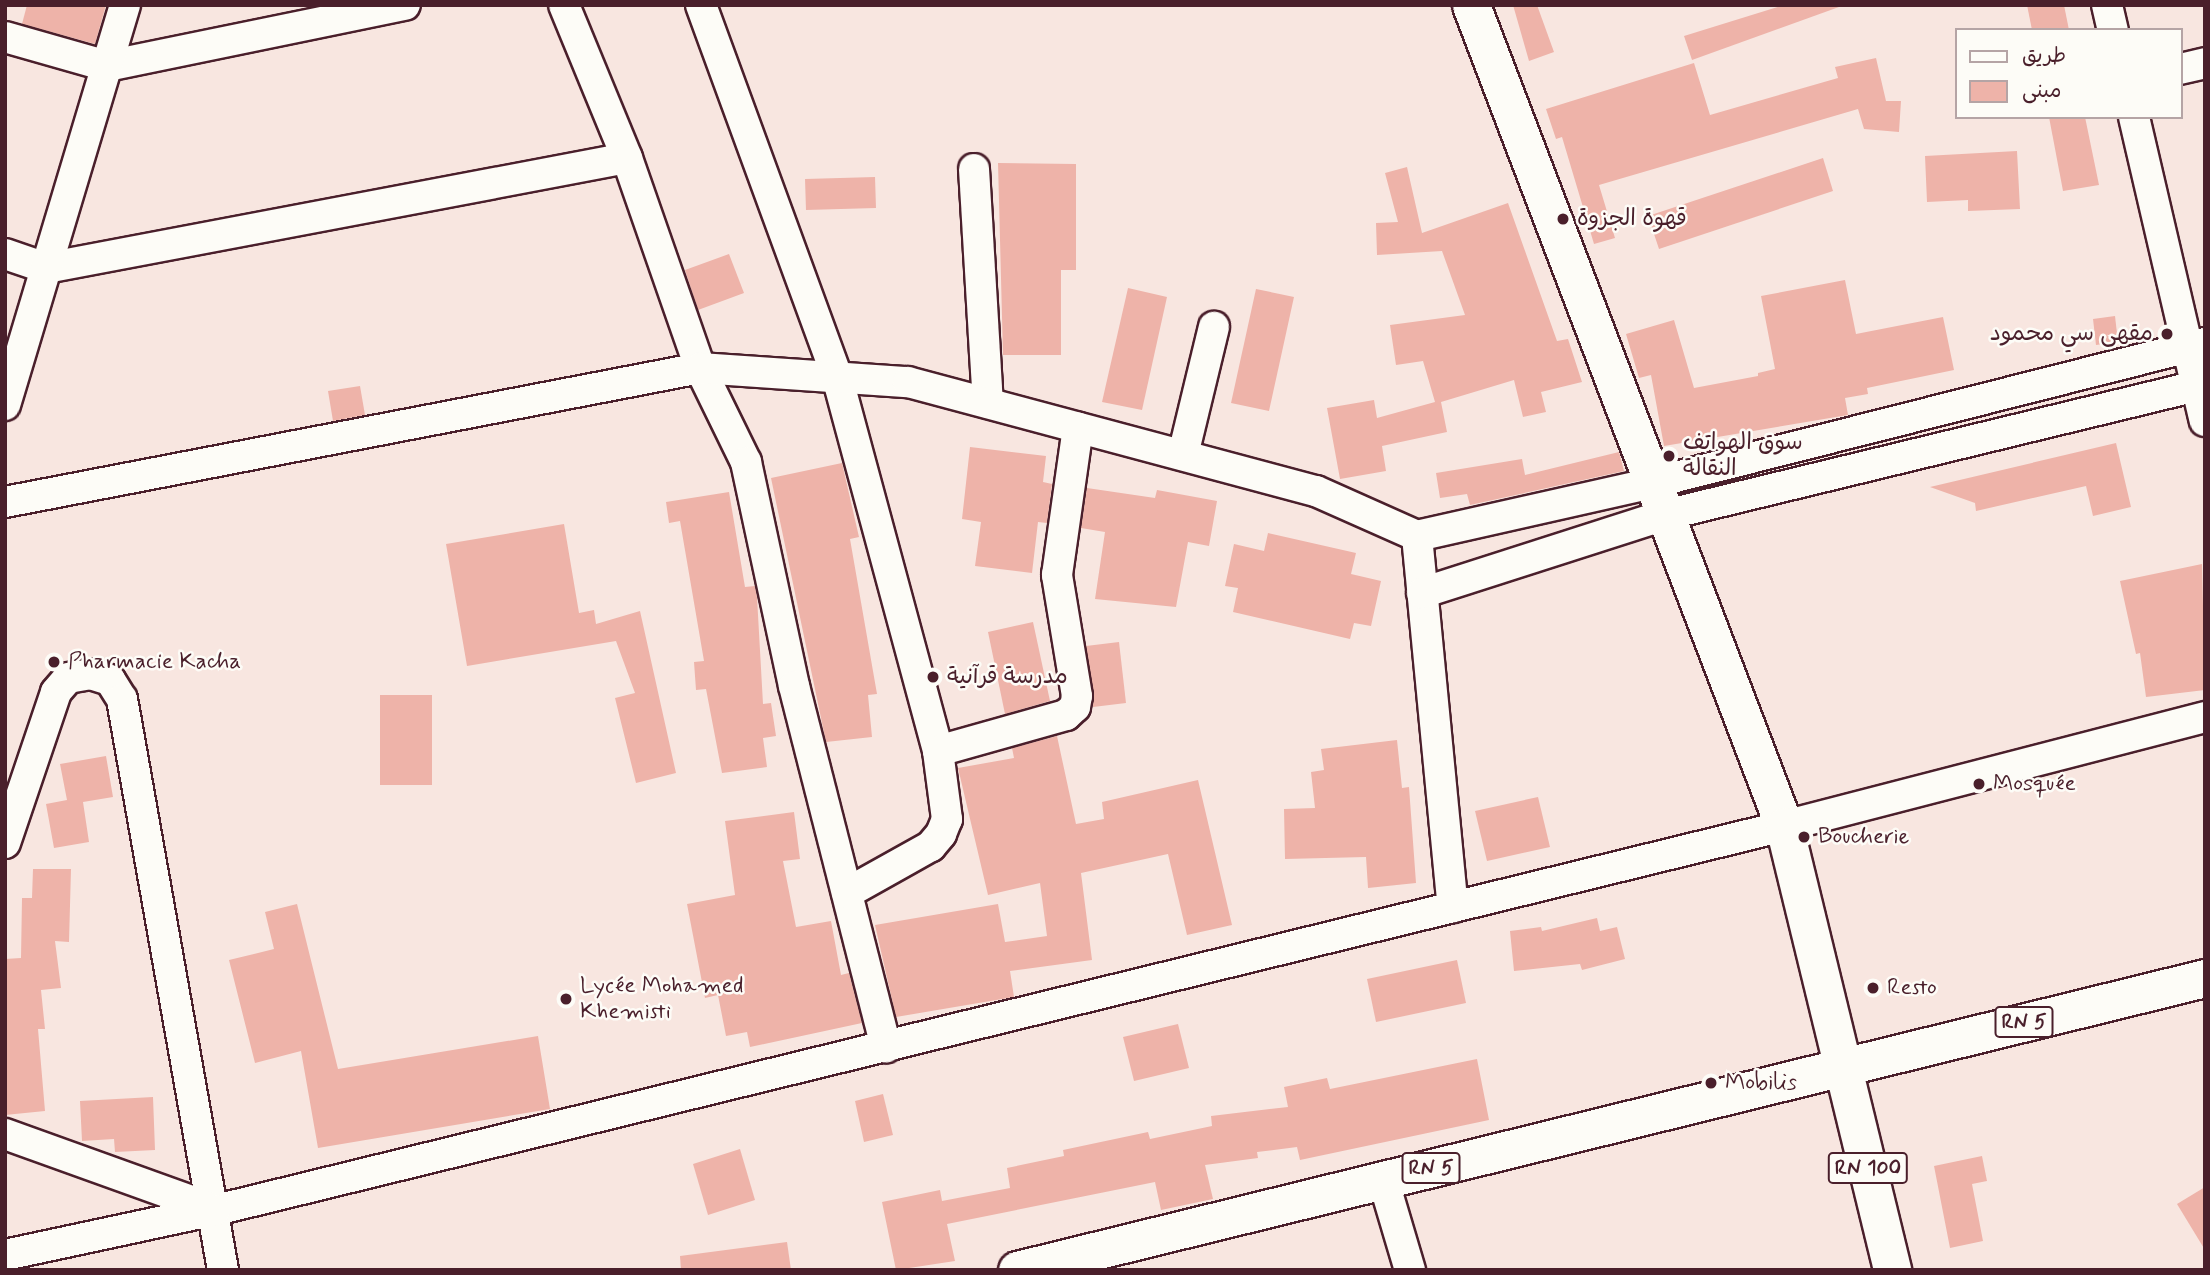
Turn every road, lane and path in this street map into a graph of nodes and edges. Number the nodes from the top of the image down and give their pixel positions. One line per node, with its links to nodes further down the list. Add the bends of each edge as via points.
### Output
1 (125, 5): 10 (street)
2 (405, 5): 10 (street)
3 (564, 5): 13 (street)
4 (701, 5): 20 (street)
5 (1471, 5): 27 (main road)
6 (2107, 5): 7 (street)
7 (2113, 28)
8 (5, 37): 10 (street)
9 (2205, 64): 11 (street)
10 (107, 66): 16 (street)
11 (2182, 69)
12 (2135, 119): 18 (street)
13 (626, 158): 16 (street); 19 (street)
14 (974, 169): 22 (street)
15 (5, 254): 16 (street)
16 (46, 268): 23 (street)
17 (1214, 327): 26 (street)
18 (2196, 345): 21 (street); 27 (street)
19 (700, 368): 20 (street); 28 (street); 35 (street, via 746,462 793,686)
20 (838, 380): 22 (street, via 908,382); 32 (street)
21 (2201, 385): 24 (street); 27 (street)
22 (988, 403): 25 (street)
23 (5, 405)
24 (2205, 421)
25 (1078, 427): 26 (street); 32 (street, via 1057,575 1075,707 1066,715)
26 (1183, 456): 29 (street, via 1316,491)
27 (1659, 499): 29 (street); 30 (street); 33 (main road)
28 (5, 502)
29 (1417, 536): 30 (street)
30 (1422, 593): 36 (street)
31 (2205, 718): 33 (street)
32 (938, 751): 35 (street, via 947,820 942,834 930,846)
33 (1784, 826): 36 (street); 39 (main road)
34 (5, 843): 42 (street, via 56,692 68,678 90,674 110,680 122,699)
35 (847, 893): 38 (street)
36 (1453, 907): 38 (street)
37 (2205, 978): 39 (main road, RN 5)
38 (886, 1047): 42 (street)
39 (1844, 1066): 41 (main road, RN 5); 47 (main road, RN 100)
40 (5, 1134): 42 (street)
41 (1383, 1180): 45 (main road, RN 5); 46 (street)
42 (216, 1210): 43 (street); 44 (street)
43 (5, 1255)
44 (223, 1270)
45 (1017, 1270)
46 (1409, 1270)
47 (1892, 1270)

